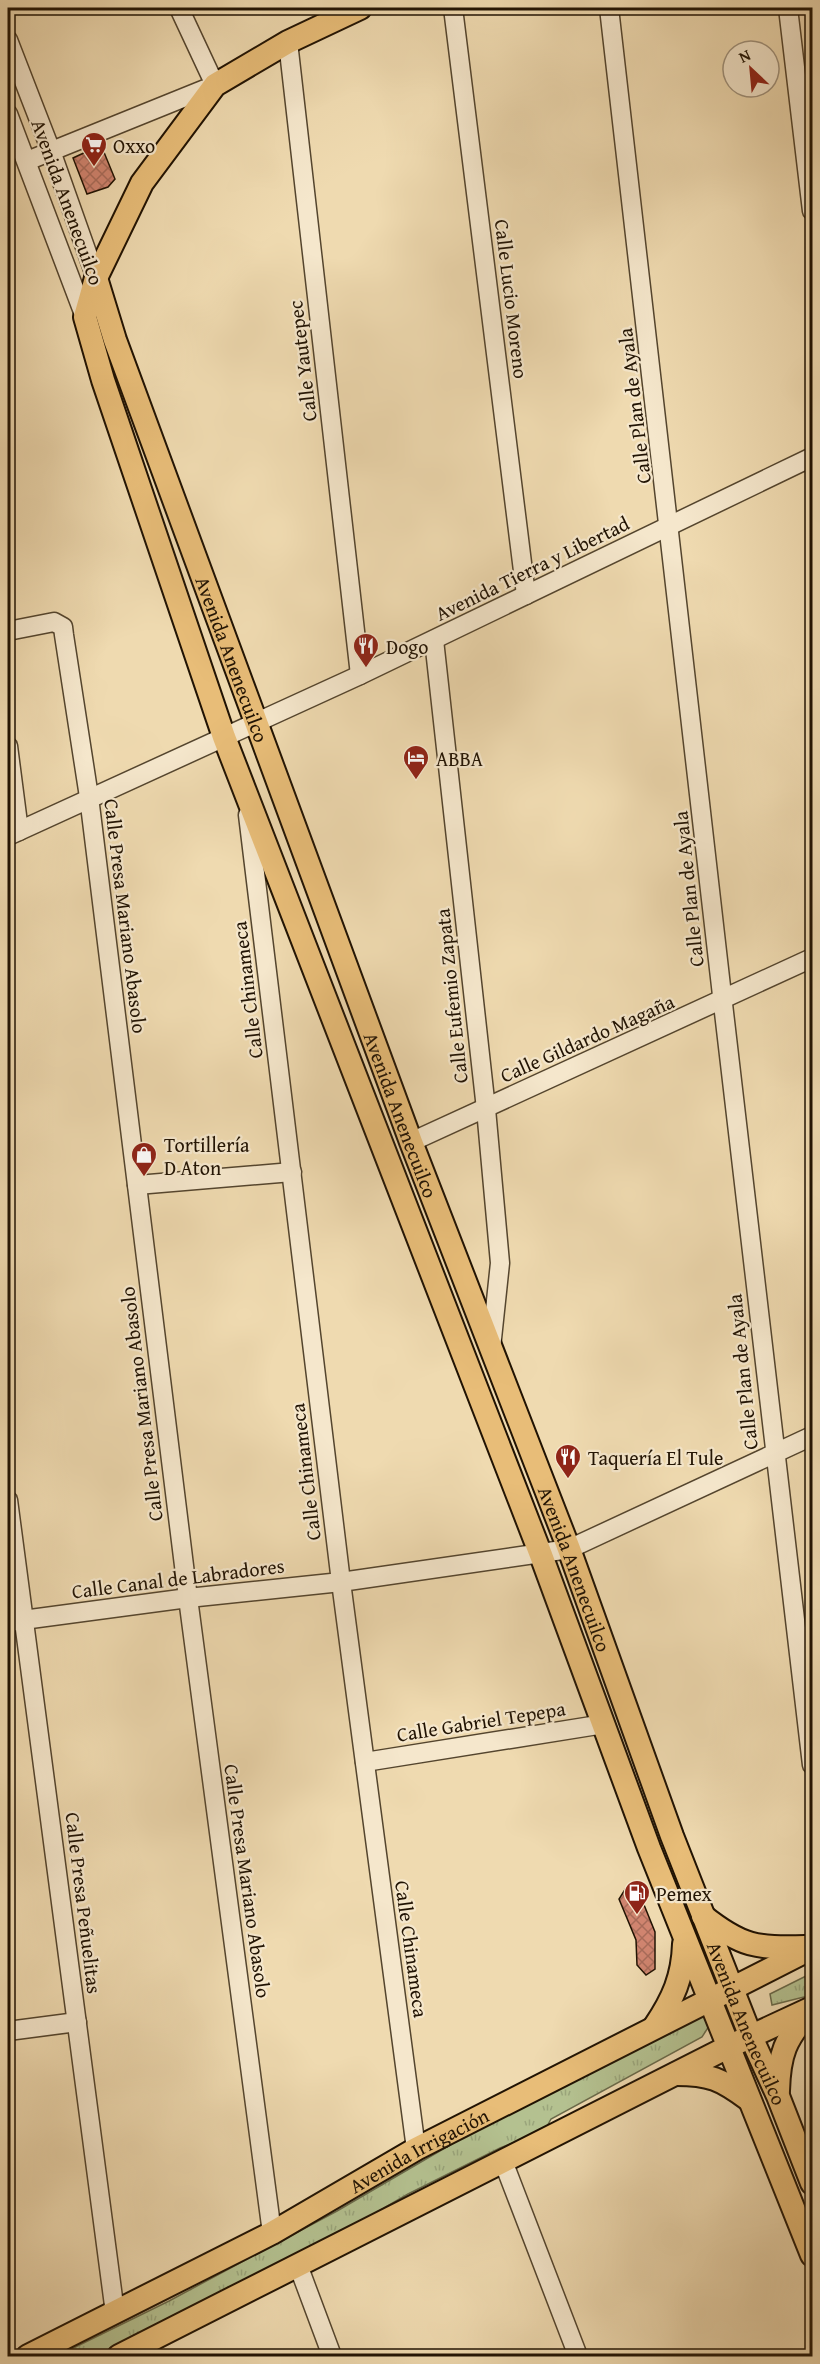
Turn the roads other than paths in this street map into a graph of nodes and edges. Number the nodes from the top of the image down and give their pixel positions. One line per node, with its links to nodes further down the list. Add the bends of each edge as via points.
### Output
1 (179, 8): 8 (street)
2 (360, 8): 7 (main road)
3 (453, 8): 17 (street, Calle Lucio Moreno)
4 (609, 8): 16 (street, Calle Plan de Ayala)
5 (788, 8): 12 (street)
6 (8, 40): 10 (street, Avenida Anenecuilco)
7 (288, 42): 8 (main road); 20 (street, Calle Yautepec)
8 (215, 85): 10 (street); 13 (main road, via 142,183)
9 (8, 114): 11 (street, Avenida Anenecuilco)
10 (51, 151): 11 (street); 13 (street, Avenida Anenecuilco)
11 (27, 161): 14 (street, Avenida Anenecuilco)
12 (813, 210)
13 (96, 278): 14 (main road); 21 (main road, Avenida Anenecuilco, via 115,340)
14 (85, 316): 22 (main road, Avenida Anenecuilco)
15 (813, 457): 16 (street, Avenida Tierra y Libertad)
16 (671, 526): 17 (street, Avenida Tierra y Libertad); 28 (street, Calle Plan de Ayala)
17 (526, 595): 19 (street, Avenida Tierra y Libertad)
18 (8, 631): 25 (street, Calle Presa Mariano Abasolo, via 54,622 63,627)
19 (434, 640): 20 (street, Avenida Tierra y Libertad); 29 (street, Calle Eufemio Zapata)
20 (360, 675): 21 (street, Avenida Tierra y Libertad)
21 (256, 724): 22 (street, Avenida Tierra y Libertad); 30 (main road, Avenida Anenecuilco)
22 (224, 737): 24 (main road, Avenida Anenecuilco); 25 (street, Avenida Tierra y Libertad)
23 (8, 746): 26 (street)
24 (245, 789): 31 (street, Calle Chinameca); 38 (main road, Avenida Anenecuilco)
25 (89, 797): 26 (street, Avenida Tierra y Libertad); 32 (street, Calle Presa Mariano Abasolo)
26 (13, 833)
27 (813, 958): 28 (street, Calle Gildardo Magaña)
28 (723, 1001): 29 (street, Calle Gildardo Magaña); 35 (street, Calle Plan de Ayala)
29 (486, 1109): 30 (street, Calle Gildardo Magaña); 33 (street, Calle Eufemio Zapata, via 500,1263)
30 (411, 1142): 33 (main road, Avenida Anenecuilco)
31 (292, 1172): 32 (street); 39 (street, Calle Chinameca)
32 (137, 1185): 40 (street, Calle Presa Mariano Abasolo)
33 (491, 1348): 37 (main road, Avenida Anenecuilco)
34 (813, 1436): 35 (street, Calle Canal de Labradores)
35 (774, 1454): 37 (street, Calle Canal de Labradores); 44 (street, Calle Plan de Ayala)
36 (8, 1500): 41 (street, Calle Presa Peñuelitas)
37 (569, 1550): 38 (street, Calle Canal de Labradores); 45 (main road, Avenida Anenecuilco)
38 (541, 1555): 39 (street, Calle Canal de Labradores); 42 (main road, Avenida Anenecuilco)
39 (341, 1582): 40 (street, Calle Canal de Labradores); 43 (street, Calle Chinameca)
40 (188, 1598): 41 (street, Calle Canal de Labradores); 62 (street, Calle Presa Mariano Abasolo)
41 (16, 1620): 51 (street, Calle Presa Peñuelitas)
42 (604, 1724): 43 (street, Calle Gabriel Tepepa); 46 (main road, Avenida Anenecuilco)
43 (365, 1762): 59 (street, Calle Chinameca)
44 (813, 1765)
45 (703, 1916): 47 (main road, via 745,1944); 48 (main road, Avenida Anenecuilco)
46 (684, 1935): 49 (main road, Avenida Anenecuilco); 52 (main road, via 680,1983)
47 (813, 1947): 48 (main road, Avenida Irrigación)
48 (731, 1988): 49 (main road, Avenida Irrigación); 54 (main road, Avenida Anenecuilco)
49 (709, 2000): 52 (main road, Avenida Irrigación); 55 (main road, Avenida Anenecuilco)
50 (813, 2008): 54 (main road); 57 (main road, via 785,2043 778,2062)
51 (77, 2022): 53 (street); 65 (street, Calle Presa Peñuelitas)
52 (654, 2028): 59 (main road, Avenida Irrigación)
53 (8, 2031)
54 (751, 2037): 55 (main road); 57 (main road, Avenida Anenecuilco)
55 (728, 2047): 56 (main road); 58 (main road, Avenida Anenecuilco)
56 (674, 2074): 58 (main road, via 712,2076); 60 (main road)
57 (778, 2096): 61 (main road, Avenida Anenecuilco)
58 (748, 2099): 63 (main road, Avenida Anenecuilco)
59 (416, 2149): 62 (main road, Avenida Irrigación)
60 (503, 2161): 64 (main road); 69 (street)
61 (813, 2183)
62 (272, 2233): 65 (main road, Avenida Irrigación)
63 (813, 2255)
64 (298, 2265): 67 (main road); 68 (street)
65 (115, 2313): 66 (main road, Avenida Irrigación)
66 (28, 2356)
67 (119, 2356)
68 (332, 2356)
69 (578, 2356)

